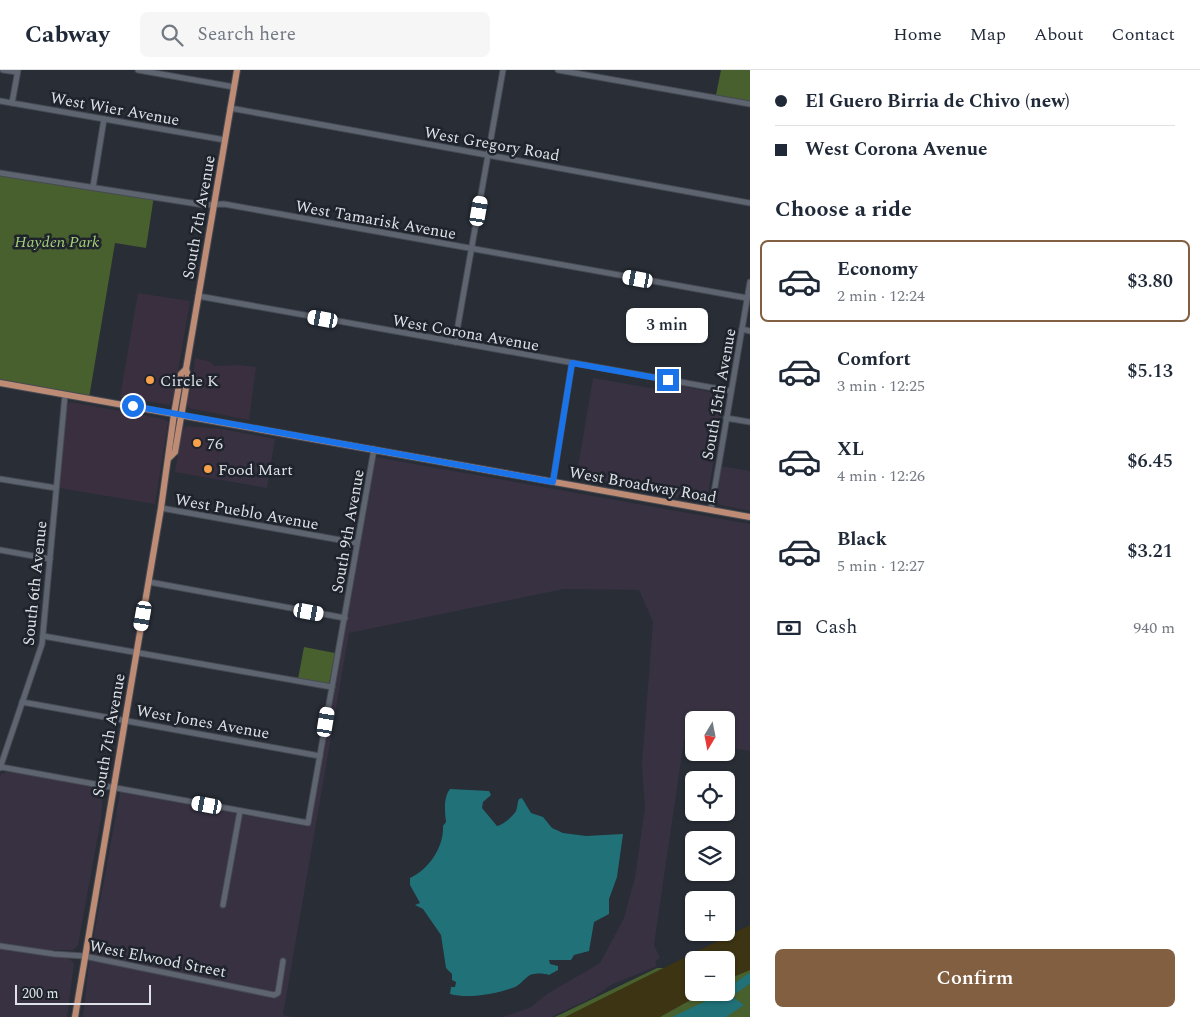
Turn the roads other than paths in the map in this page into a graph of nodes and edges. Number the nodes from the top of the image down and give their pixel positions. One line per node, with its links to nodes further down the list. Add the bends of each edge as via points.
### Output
1 (3, 70): 6 (street)
2 (138, 70): 7 (street)
3 (237, 70): 7 (main road, South 7th Avenue)
4 (503, 70): 14 (street)
5 (558, 70): 10 (street)
6 (17, 71): 9 (street)
7 (234, 87): 11 (main road, South 7th Avenue)
8 (0, 101): 9 (street, West Wier Avenue)
9 (12, 103): 12 (street, West Wier Avenue)
10 (750, 104)
11 (230, 108): 13 (main road, South 7th Avenue); 14 (street, West Gregory Road)
12 (104, 119): 13 (street, West Wier Avenue); 16 (street)
13 (225, 140): 18 (main road, South 7th Avenue)
14 (488, 155): 17 (street, West Gregory Road); 19 (street)
15 (0, 173): 16 (street, West Tamarisk Avenue)
16 (93, 187): 18 (street, West Tamarisk Avenue)
17 (750, 203)
18 (214, 204): 19 (street, West Tamarisk Avenue); 21 (main road, South 7th Avenue)
19 (473, 248): 22 (street, West Tamarisk Avenue); 25 (street)
20 (750, 282): 22 (street, South 15th Avenue)
21 (198, 296): 25 (street, West Corona Avenue); 27 (main road, South 7th Avenue)
22 (747, 298): 23 (street, South 15th Avenue)
23 (742, 329): 24 (street); 29 (street, South 15th Avenue)
24 (750, 330)
25 (455, 342): 26 (street, West Corona Avenue)
26 (572, 363): 29 (street, West Corona Avenue); 38 (street)
27 (186, 369): 31 (main road, South 7th Avenue, via 181,374); 32 (main road, South 7th Avenue, via 188,376)
28 (0, 384): 30 (main road, West Broadway Road)
29 (731, 391): 33 (street, South 15th Avenue)
30 (65, 395): 31 (main road, West Broadway Road); 39 (street, South 6th Avenue)
31 (174, 414): 32 (main road, West Broadway Road); 36 (main road, South 7th Avenue, via 167,450)
32 (181, 415): 35 (main road, West Broadway Road); 36 (main road, South 7th Avenue, via 175,452)
33 (726, 418): 34 (street); 41 (street, South 15th Avenue)
34 (750, 422)
35 (374, 449): 38 (main road, West Broadway Road); 43 (street, South 9th Avenue)
36 (169, 458): 40 (main road, South 7th Avenue)
37 (0, 479): 39 (street)
38 (553, 482): 41 (main road, West Broadway Road)
39 (56, 488): 45 (street, South 6th Avenue)
40 (161, 508): 43 (street, West Pueblo Avenue); 46 (main road, South 7th Avenue)
41 (711, 510): 42 (main road, West Broadway Road)
42 (750, 517)
43 (357, 543): 47 (street, South 9th Avenue)
44 (0, 550): 45 (street)
45 (50, 559): 48 (street, South 6th Avenue)
46 (149, 582): 47 (street); 49 (main road, South 7th Avenue)
47 (345, 618): 50 (street, South 9th Avenue)
48 (43, 636): 49 (street); 51 (street, South 6th Avenue)
49 (136, 653): 50 (street); 52 (main road, South 7th Avenue)
50 (332, 687): 53 (street, South 9th Avenue)
51 (22, 702): 52 (street, West Jones Avenue); 54 (street, South 6th Avenue)
52 (124, 720): 53 (street, West Jones Avenue); 55 (main road, South 7th Avenue)
53 (320, 756): 56 (street, South 9th Avenue, via 308,824)
54 (0, 768): 55 (street, via 50,774)
55 (112, 788): 56 (street); 59 (main road, South 7th Avenue)
56 (240, 811): 57 (street)
57 (223, 904)
58 (0, 946): 59 (street, West Elwood Street)
59 (84, 956): 60 (street, West Elwood Street, via 274,995 278,993); 61 (main road, South 7th Avenue)
60 (283, 961)
61 (75, 1017)

